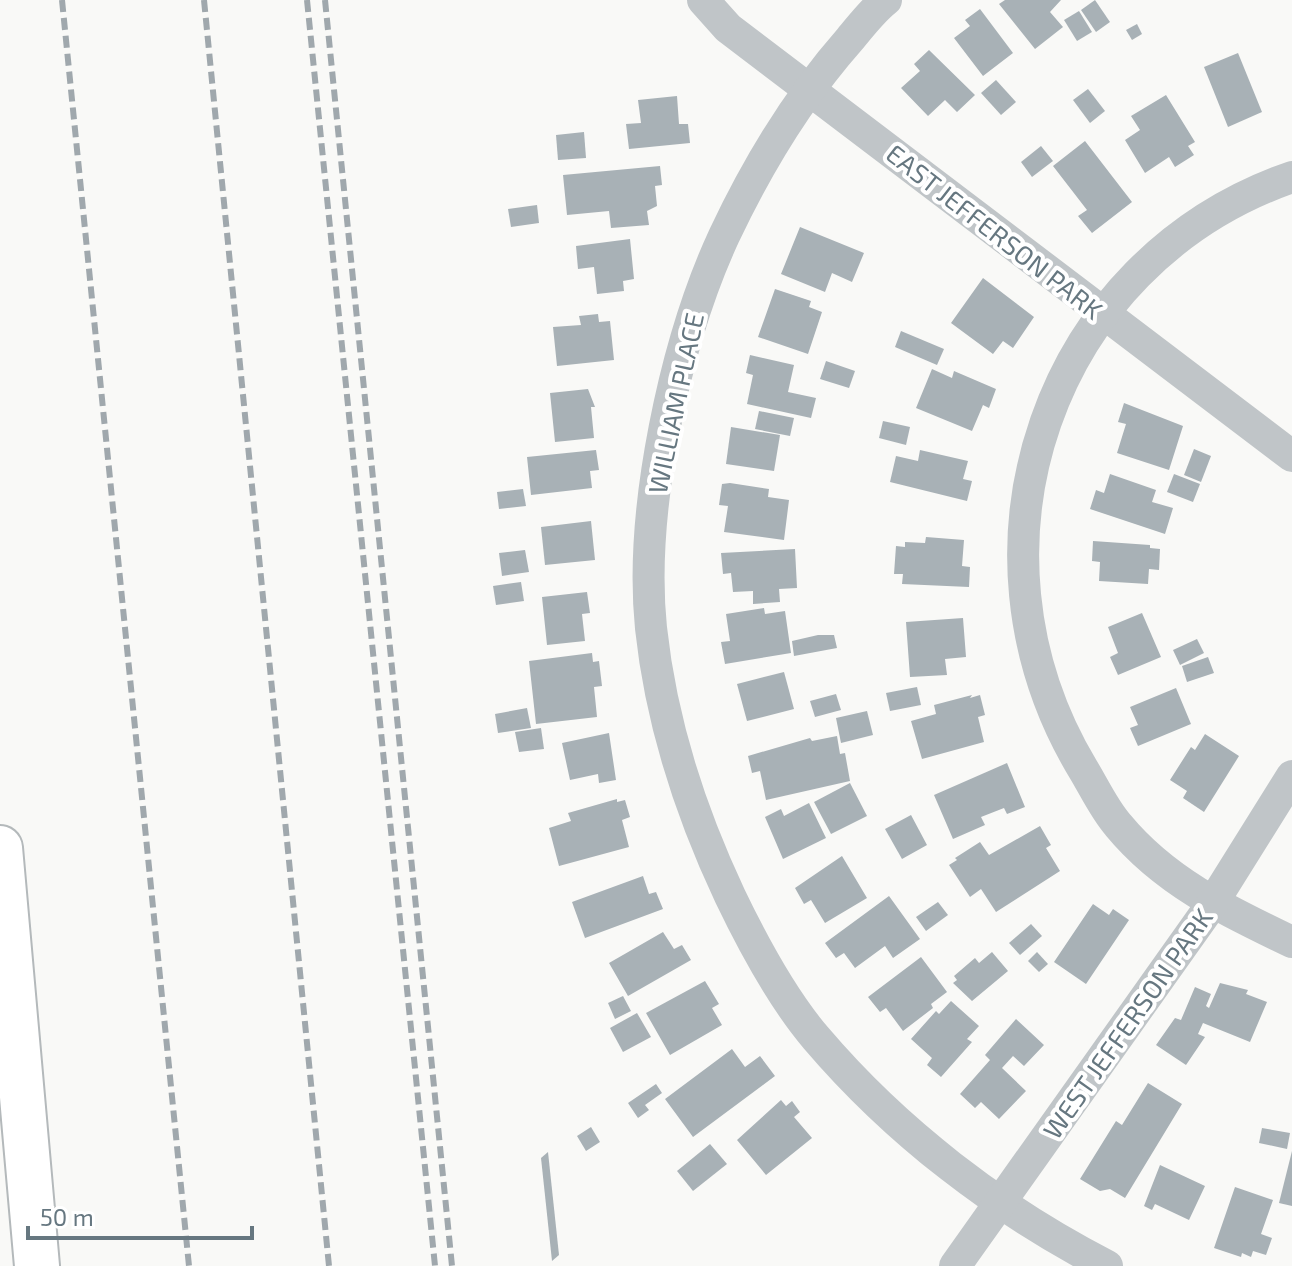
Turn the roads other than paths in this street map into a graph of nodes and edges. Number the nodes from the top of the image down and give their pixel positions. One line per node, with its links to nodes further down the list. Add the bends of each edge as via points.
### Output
1 (703, 0): 3 (street, EAST JEFFERSON PARK, via 728,28)
2 (886, 0): 3 (street, WILLIAM PLACE)
3 (808, 87): 5 (street, EAST JEFFERSON PARK); 12 (street, WILLIAM PLACE, via 748,185 700,287 669,409 652,515 651,627 677,765 707,847 751,939 814,1035 891,1119)
4 (1292, 177): 5 (street, via 1223,205 1166,246)
5 (1104, 315): 6 (street, EAST JEFFERSON PARK); 9 (street, via 1077,351 1050,407 1033,462 1020,552 1034,659 1064,738 1116,824 1160,869)
6 (1292, 456)
7 (1292, 776): 9 (street, WEST JEFFERSON PARK)
8 (0, 848): 11 (highway)
9 (1212, 904): 10 (street); 12 (street, WEST JEFFERSON PARK)
10 (1292, 942)
11 (29, 1156): 13 (highway); 14 (highway)
12 (1001, 1202): 15 (street, WEST JEFFERSON PARK); 16 (street, WILLIAM PLACE)
13 (37, 1266)
14 (46, 1266)
15 (955, 1266)
16 (1107, 1266)

